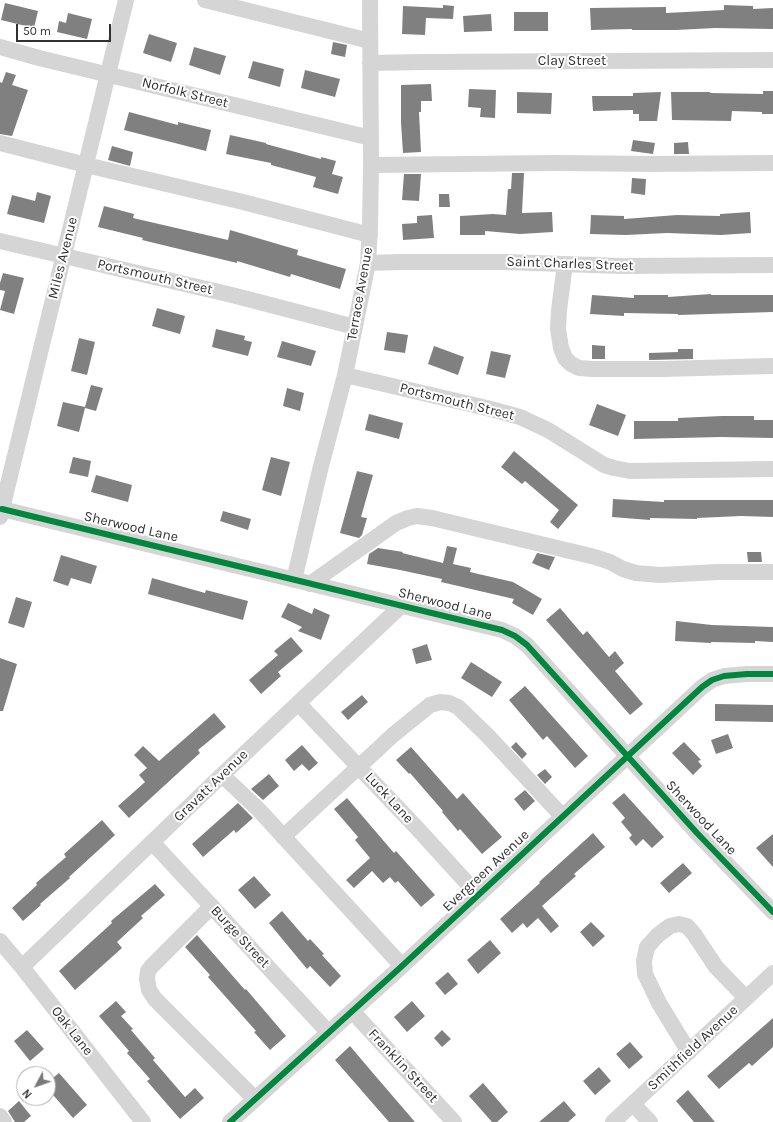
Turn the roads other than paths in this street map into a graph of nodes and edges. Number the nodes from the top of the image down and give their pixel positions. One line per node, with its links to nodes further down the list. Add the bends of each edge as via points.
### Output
1 (126, 0): 8 (street, Miles Avenue)
2 (205, 0): 4 (street)
3 (370, 0): 4 (street, Terrace Avenue)
4 (370, 41): 7 (street, Terrace Avenue)
5 (0, 48): 8 (street, Norfolk Street)
6 (773, 60): 7 (street, Clay Street)
7 (370, 63): 9 (street, Terrace Avenue)
8 (108, 75): 9 (street, Norfolk Street); 12 (street, Miles Avenue)
9 (371, 138): 13 (street, Terrace Avenue)
10 (0, 143): 12 (street)
11 (773, 163): 13 (street)
12 (86, 165): 14 (street); 16 (street, Miles Avenue)
13 (371, 165): 14 (street, Terrace Avenue)
14 (370, 235): 17 (street, Terrace Avenue)
15 (0, 241): 16 (street, Portsmouth Street)
16 (64, 256): 20 (street, Portsmouth Street); 24 (street, Miles Avenue)
17 (368, 263): 18 (street, Saint Charles Street); 20 (street, Terrace Avenue)
18 (565, 264): 19 (street, Saint Charles Street); 21 (street, via 558,329 565,358 579,368)
19 (773, 266)
20 (355, 327): 22 (street, Terrace Avenue)
21 (773, 366)
22 (345, 375): 23 (street, Portsmouth Street, via 520,417 548,430 604,465 614,468 630,471); 26 (street, Terrace Avenue)
23 (773, 469)
24 (1, 513): 26 (street, Sherwood Lane)
25 (773, 572): 27 (street, via 660,575 636,573 595,557 417,516 396,523)
26 (294, 580): 27 (street, Sherwood Lane)
27 (310, 584): 28 (street, Sherwood Lane)
28 (401, 606): 30 (street, Gravatt Avenue); 31 (street, Sherwood Lane, via 502,630 515,636 527,645)
29 (773, 674): 31 (street, Evergreen Avenue, via 724,676 712,680)
30 (298, 703): 32 (street, Luck Lane); 33 (street, Gravatt Avenue)
31 (627, 755): 34 (street, Evergreen Avenue); 39 (street, Sherwood Lane)
32 (359, 766): 34 (street, via 430,705 448,703 458,707 488,736); 35 (street); 37 (street, Luck Lane)
33 (222, 775): 35 (street); 36 (street, Gravatt Avenue)
34 (562, 816): 37 (street, Evergreen Avenue)
35 (283, 836): 41 (street)
36 (152, 842): 38 (street, Burge Street); 42 (street, Gravatt Avenue)
37 (478, 895): 41 (street, Evergreen Avenue)
38 (212, 906): 46 (street, Burge Street); 48 (street, via 152,966 146,979 155,998)
39 (773, 912)
40 (0, 941): 42 (street, Oak Lane)
41 (402, 966): 45 (street, Evergreen Avenue)
42 (22, 967): 52 (street, Oak Lane)
43 (773, 973): 44 (street, Smithfield Avenue)
44 (746, 998): 47 (street, Smithfield Avenue); 47 (street, via 716,967 687,926 670,926 658,935 647,948 644,961 646,974 659,1002)
45 (352, 1011): 46 (street, Evergreen Avenue); 54 (street, Franklin Street)
46 (328, 1032): 48 (street, Evergreen Avenue)
47 (689, 1052): 49 (street, Smithfield Avenue)
48 (255, 1099): 53 (street, Evergreen Avenue)
49 (633, 1104): 55 (street, Smithfield Avenue); 56 (street)
50 (0, 1116): 51 (street)
51 (4, 1122)
52 (143, 1122)
53 (230, 1122)
54 (454, 1122)
55 (614, 1122)
56 (650, 1122)

